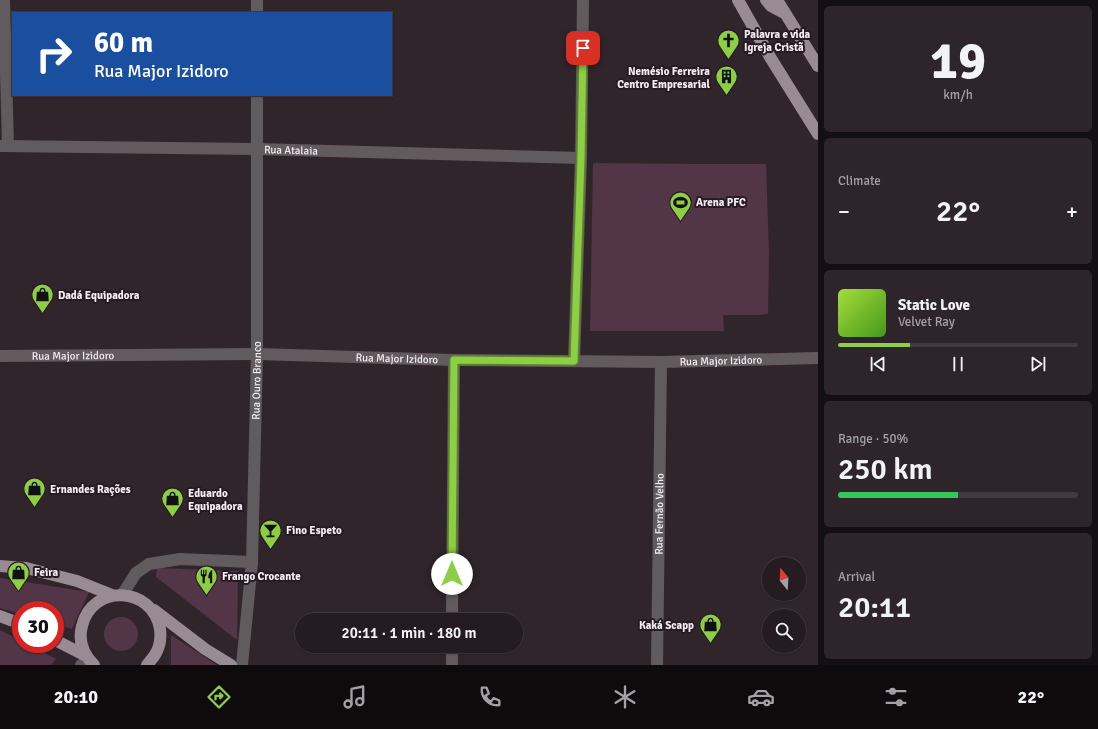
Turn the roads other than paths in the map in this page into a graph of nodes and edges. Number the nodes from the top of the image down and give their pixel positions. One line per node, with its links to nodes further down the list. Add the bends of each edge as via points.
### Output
1 (4, 0): 12 (street)
2 (257, 0): 7 (street)
3 (583, 0): 14 (street)
4 (738, 0): 11 (main road)
5 (766, 0): 8 (main road, via 771,6)
6 (777, 0): 8 (main road)
7 (257, 12)
8 (785, 13): 9 (main road)
9 (818, 66)
10 (257, 96): 13 (street, Rua Ouro Branco)
11 (818, 134)
12 (4, 146): 13 (street, Rua Atalaia)
13 (257, 149): 14 (street, Rua Atalaia); 15 (street, Rua Ouro Branco)
14 (581, 158): 19 (street)
15 (257, 354): 16 (street, Rua Major Izidoro); 18 (street, Rua Major Izidoro); 21 (street, Rua Ouro Branco)
16 (0, 356)
17 (818, 358): 20 (street, Rua Major Izidoro)
18 (454, 360): 19 (street, Rua Major Izidoro); 25 (street)
19 (574, 361): 20 (street, Rua Major Izidoro)
20 (661, 362): 35 (street, Rua Fernão Velho)
21 (252, 562): 23 (street, via 180,559 149,564 136,573); 33 (street, Rua Ouro Branco)
22 (0, 566): 23 (main road, via 26,568)
23 (117, 595): 24 (main road, via 133,597); 30 (main road, via 100,600 90,608 83,619 81,644)
24 (150, 607): 31 (main road, via 158,621 161,637 157,653); 32 (main road, via 205,649)
25 (452, 613)
26 (0, 616): 27 (main road)
27 (12, 621)
28 (64, 646): 30 (main road)
29 (452, 653): 34 (street)
30 (87, 661)
31 (147, 665)
32 (232, 665)
33 (242, 665)
34 (452, 665)
35 (657, 665)

